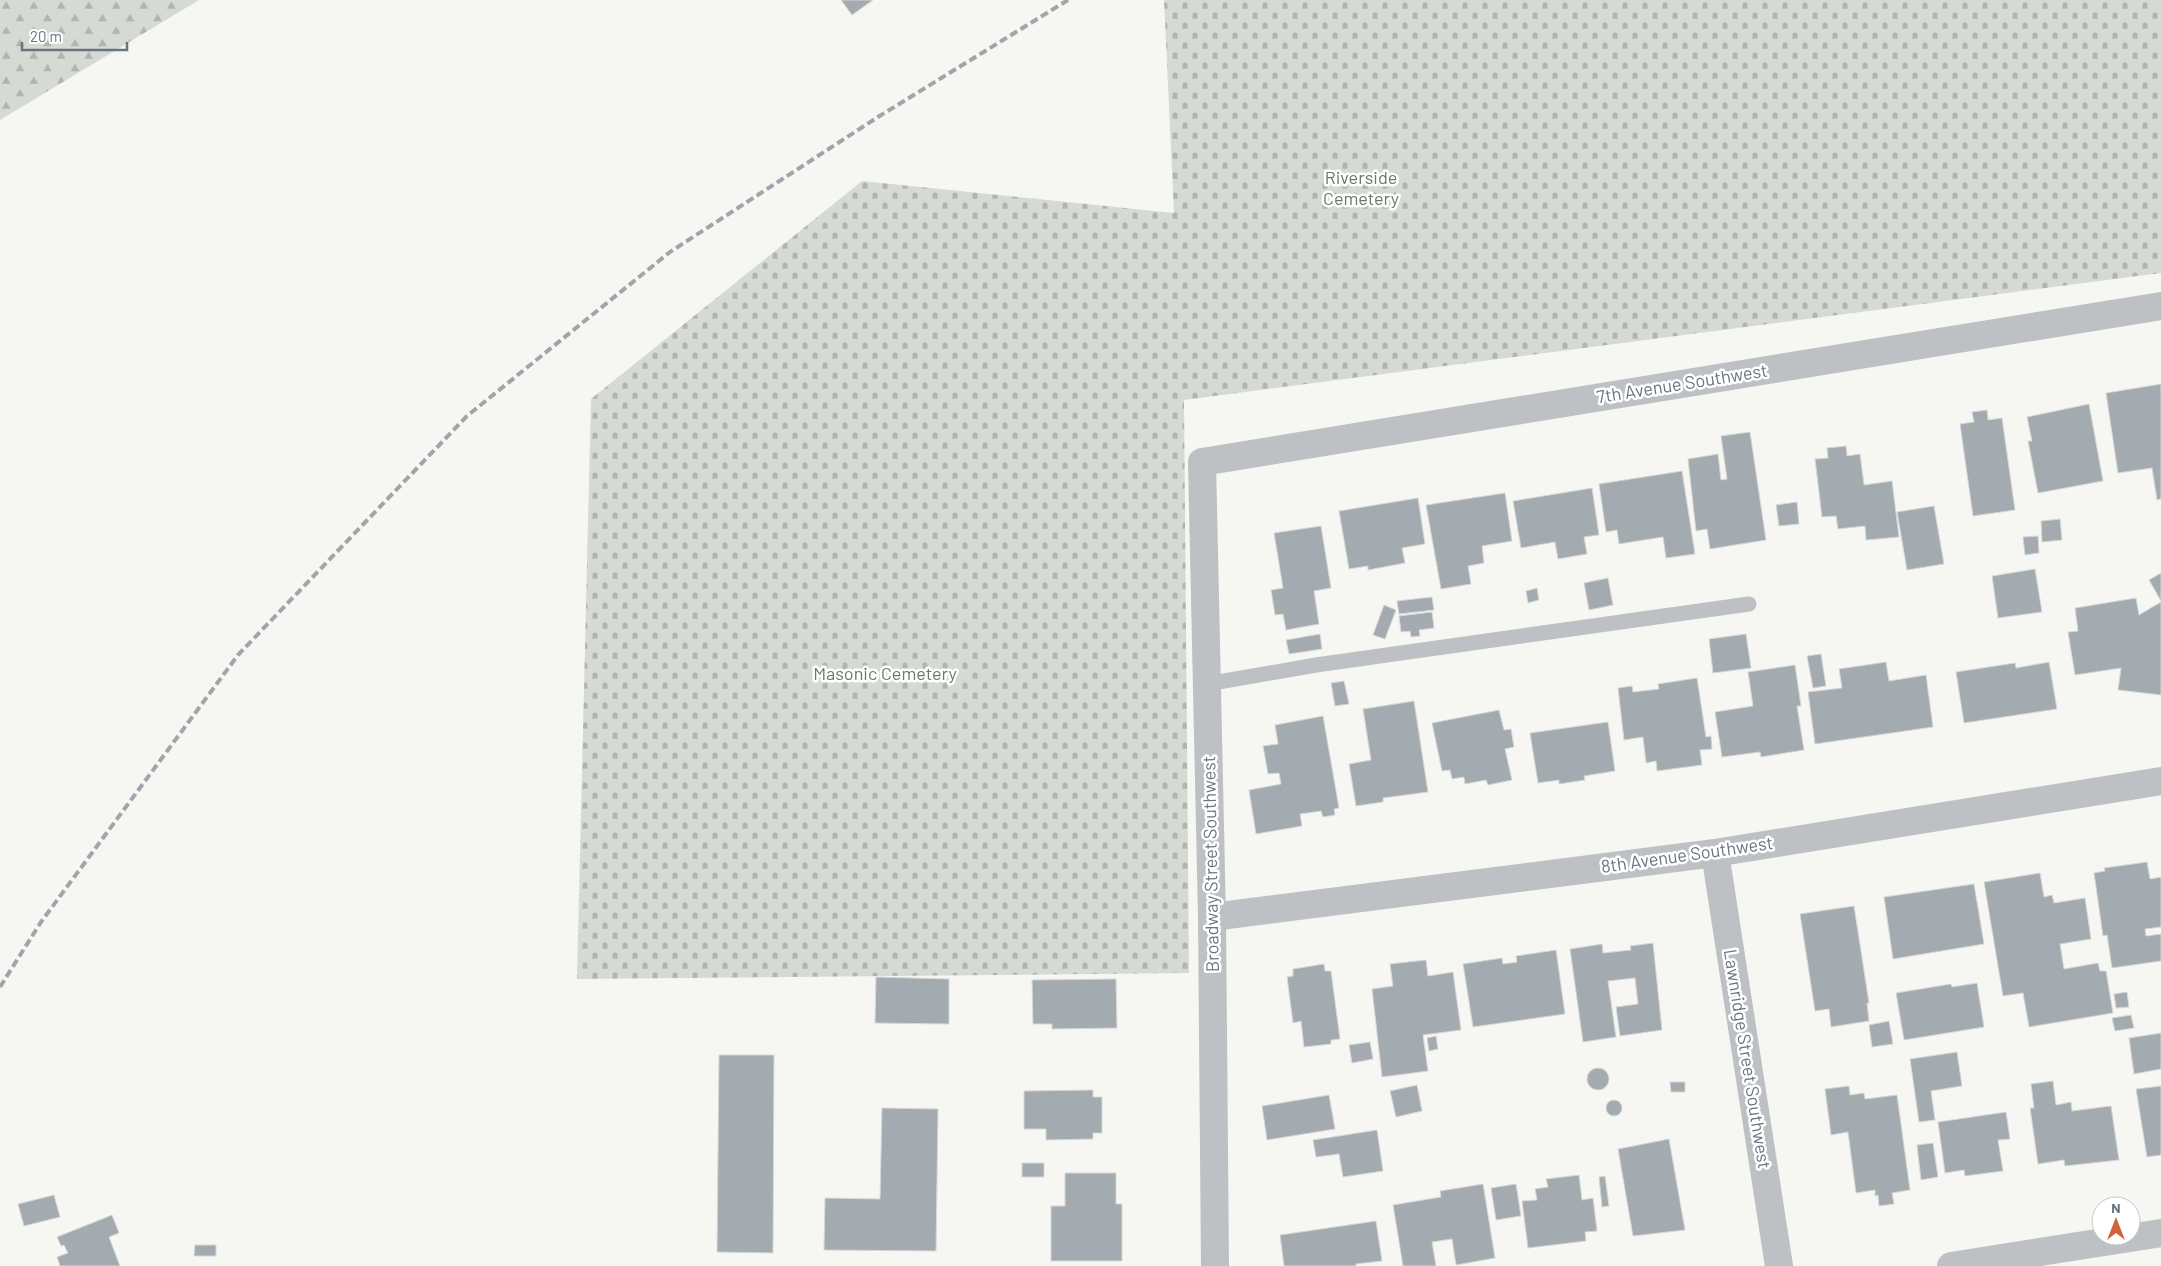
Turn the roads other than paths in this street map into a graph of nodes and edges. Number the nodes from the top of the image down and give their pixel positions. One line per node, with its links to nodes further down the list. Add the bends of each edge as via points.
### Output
1 (2161, 306): 2 (street, 7th Avenue Southwest)
2 (1202, 462): 4 (street, Broadway Street Southwest)
3 (1749, 604): 4 (lane, via 1316,665)
4 (1208, 684): 7 (street, Broadway Street Southwest)
5 (2161, 781): 6 (street, 8th Avenue Southwest)
6 (1715, 853): 7 (street, 8th Avenue Southwest); 10 (street, Lawnridge Street Southwest)
7 (1212, 917): 9 (street, Broadway Street Southwest)
8 (2161, 1233): 11 (street)
9 (1215, 1266)
10 (1778, 1266)
11 (1951, 1266)

